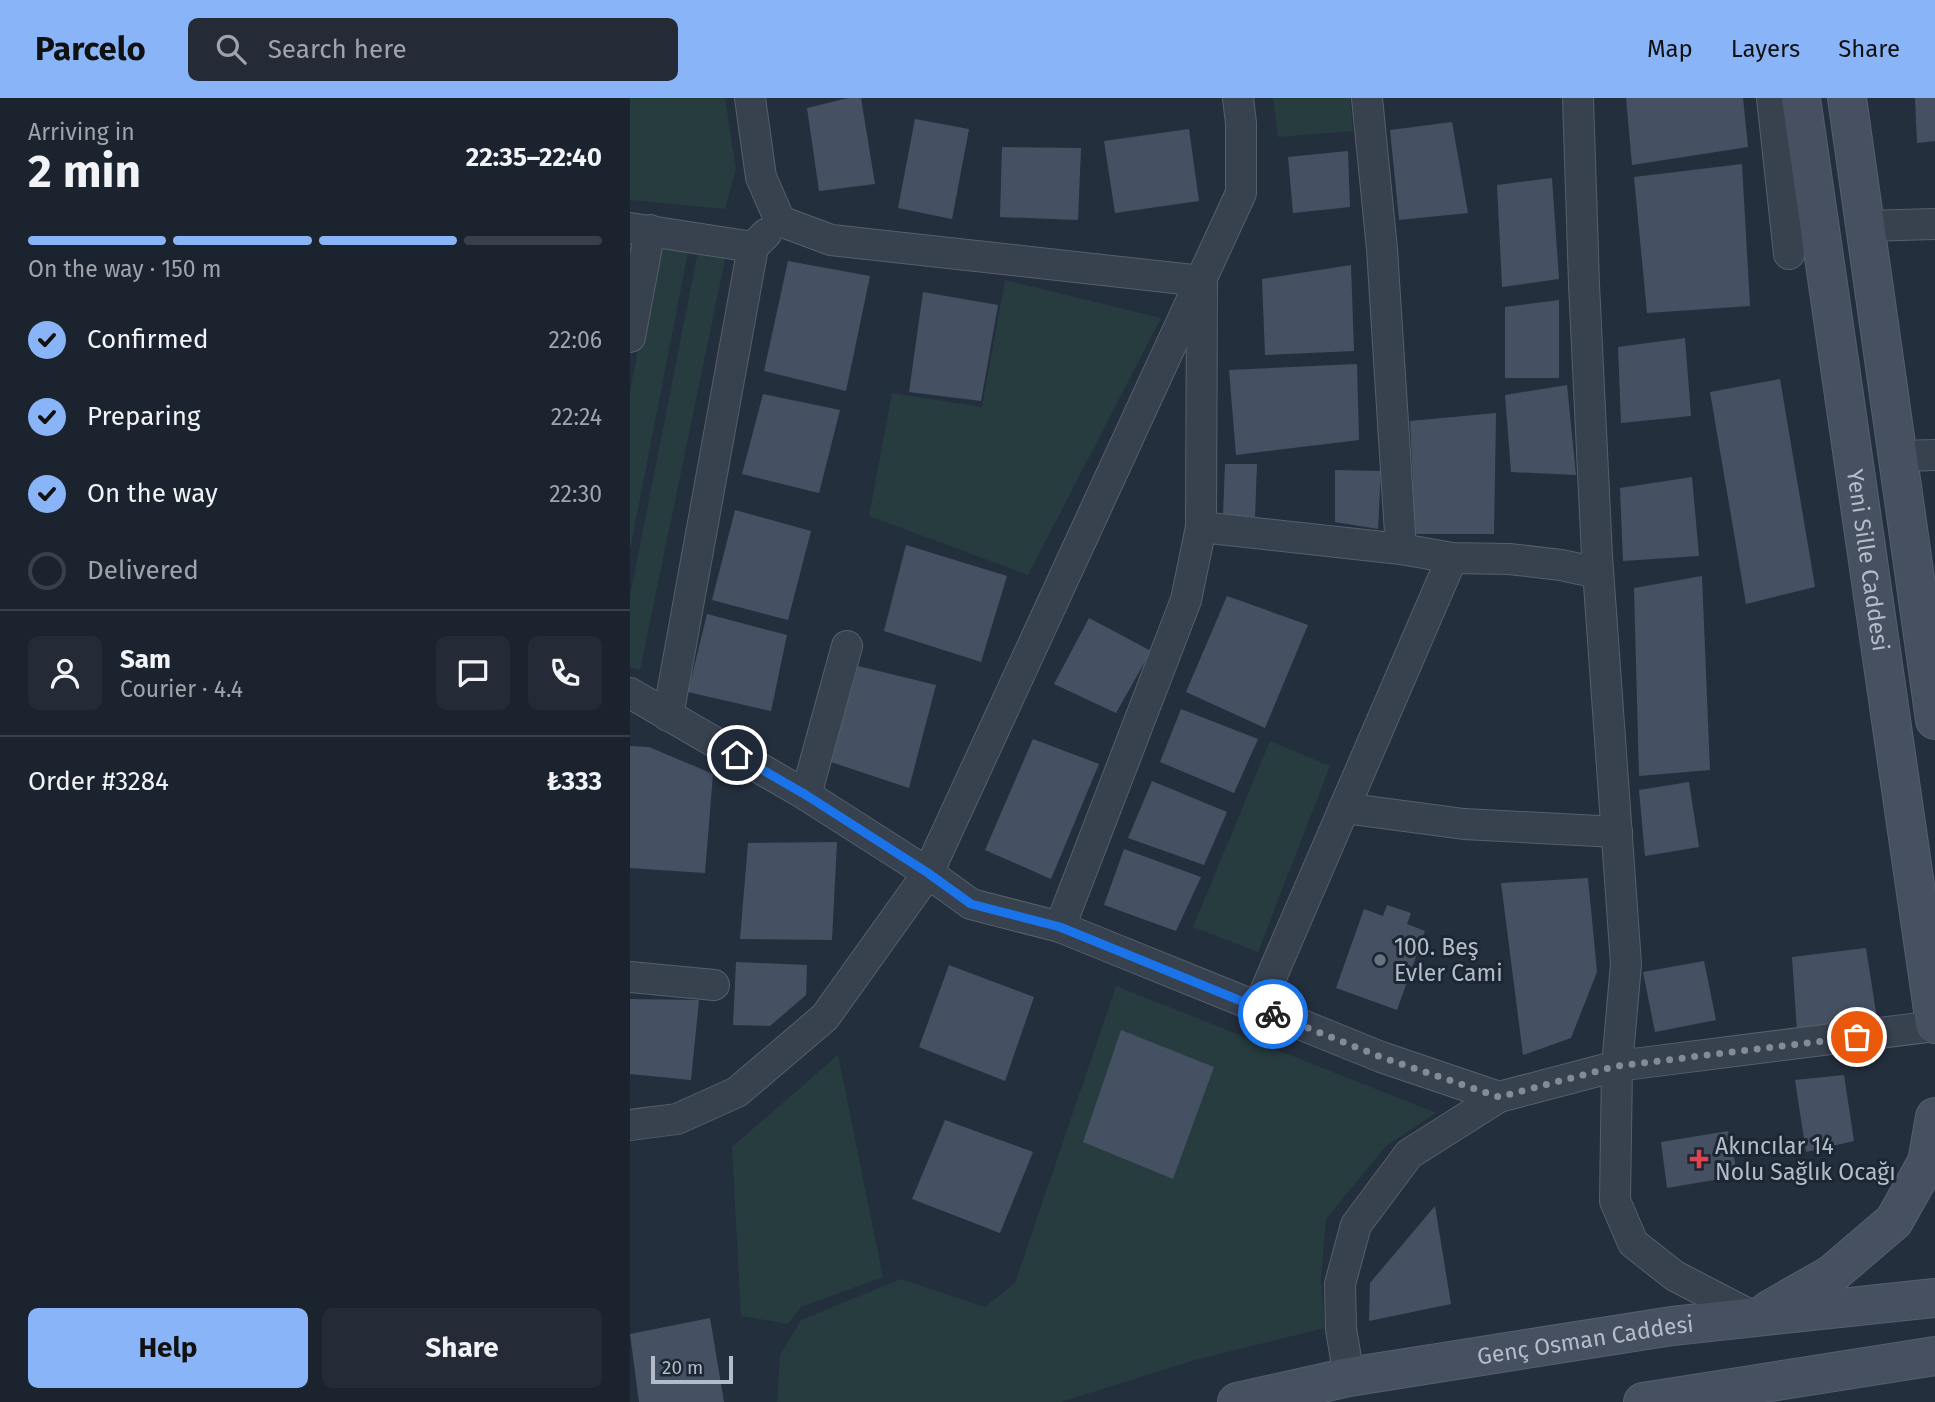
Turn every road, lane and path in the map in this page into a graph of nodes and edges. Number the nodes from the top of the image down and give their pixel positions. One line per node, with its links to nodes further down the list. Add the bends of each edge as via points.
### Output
1 (750, 98): 9 (street, via 761,177)
2 (1238, 98): 15 (street, via 1241,193)
3 (1367, 98): 19 (street, via 1382,248)
4 (1578, 98): 21 (street)
5 (1772, 98): 14 (street)
6 (1801, 98): 35 (main road, Yeni Sille Caddesi)
7 (1847, 98): 11 (main road, Yeni Sille Caddesi)
8 (1866, 98): 17 (street)
9 (780, 221): 13 (street); 15 (street, via 831,240)
10 (1935, 224): 11 (street)
11 (1865, 226): 17 (main road, Yeni Sille Caddesi)
12 (640, 229): 13 (street); 16 (street)
13 (753, 247): 26 (street)
14 (1789, 254)
15 (1202, 281): 18 (street); 30 (street)
16 (630, 337)
17 (1914, 455): 22 (street); 25 (main road, Yeni Sille Caddesi)
18 (1201, 527): 19 (street); 31 (street, via 1186,600)
19 (1401, 549): 20 (street)
20 (1452, 558): 21 (street, via 1509,558); 28 (street)
21 (1598, 573): 29 (street)
22 (1935, 632)
23 (846, 646): 27 (street)
24 (630, 693): 26 (street)
25 (1934, 707)
26 (667, 716): 27 (street)
27 (806, 795): 30 (street)
28 (1344, 808): 29 (street, via 1464,824); 34 (street)
29 (1617, 832): 36 (street, via 1626,964)
30 (928, 873): 31 (street, via 971,904); 39 (street, via 825,1017 737,1092 677,1119)
31 (1060, 927): 34 (street)
32 (630, 977): 33 (street)
33 (714, 985)
34 (1258, 1008): 37 (street)
35 (1935, 1025): 36 (street)
36 (1617, 1066): 37 (street); 41 (street, via 1615,1201 1633,1243 1675,1276)
37 (1499, 1097): 43 (street, via 1409,1154 1356,1225 1339,1284)
38 (1935, 1117): 41 (main road, via 1927,1162 1894,1222 1832,1274)
39 (630, 1125)
40 (1935, 1298): 41 (main road, Genç Osman Caddesi)
41 (1756, 1318): 43 (main road, Genç Osman Caddesi, via 1672,1326)
42 (1935, 1356): 44 (main road)
43 (1349, 1377): 45 (main road, Genç Osman Caddesi)
44 (1684, 1396): 46 (main road); 47 (main road)
45 (1237, 1402)
46 (1643, 1402)
47 (1742, 1402)

